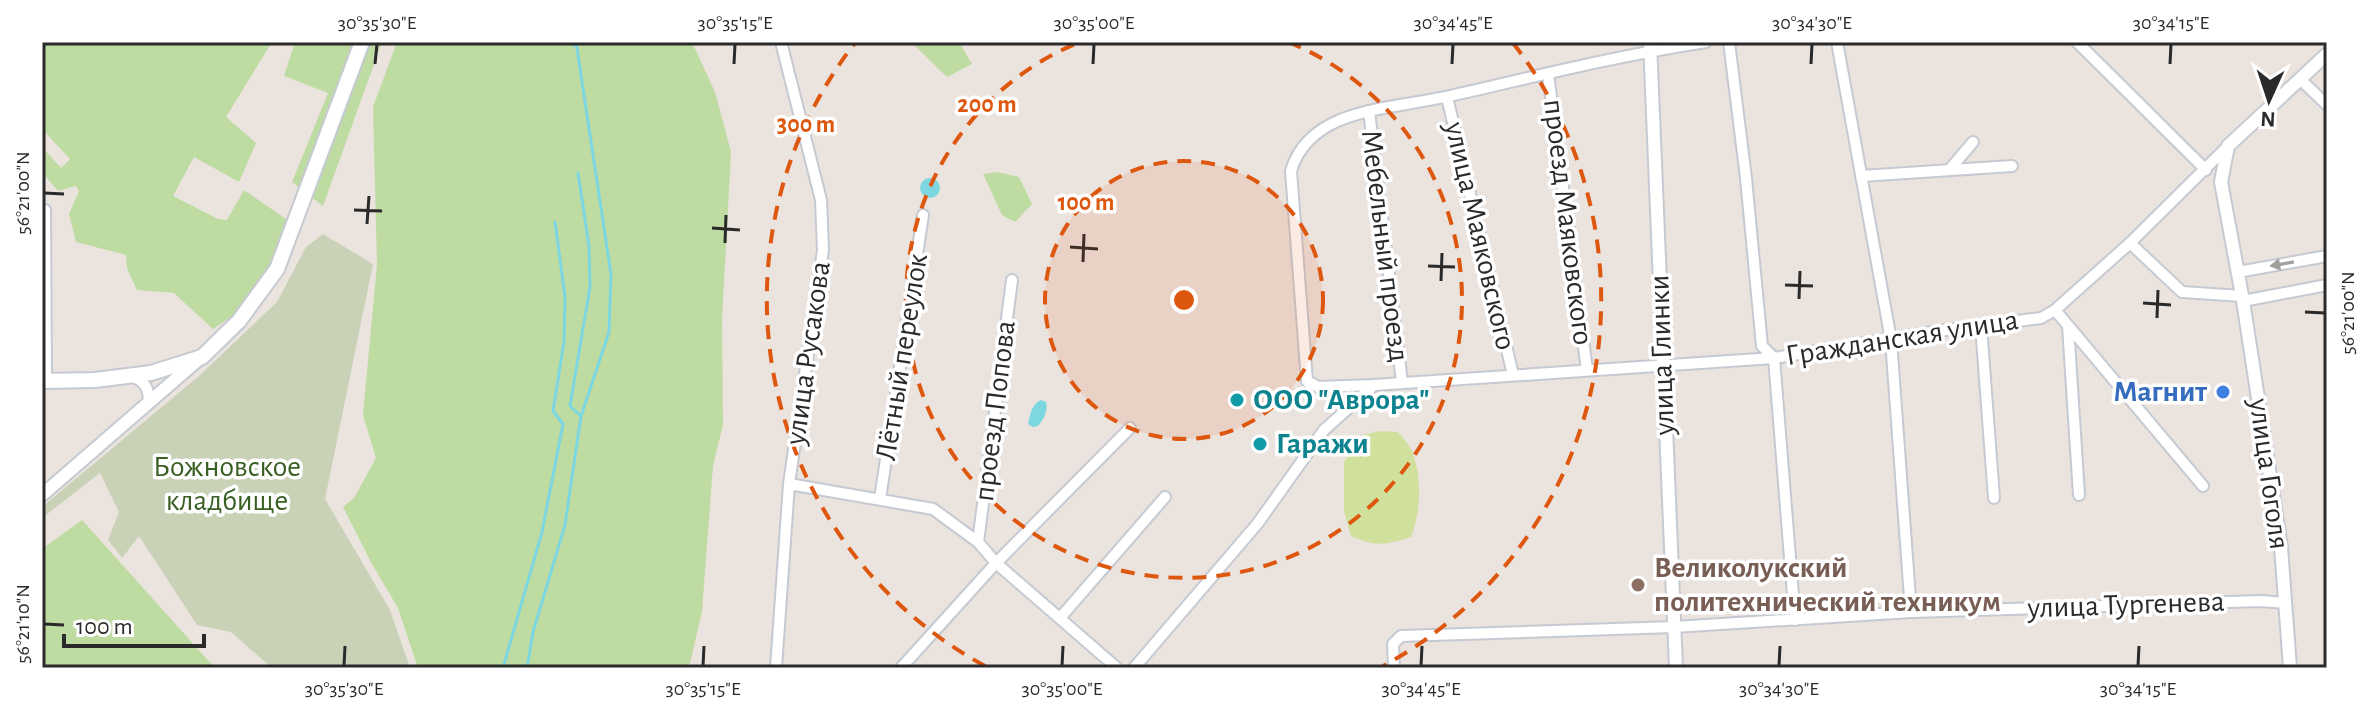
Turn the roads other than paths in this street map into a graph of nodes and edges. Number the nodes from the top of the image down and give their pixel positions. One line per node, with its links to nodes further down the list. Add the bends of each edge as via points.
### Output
1 (362, 42): 32 (main road, via 277,269 239,321)
2 (781, 42): 43 (street, улица Русакова, via 821,200 823,250)
3 (1706, 42): 7 (street)
4 (1729, 42): 33 (street, via 1762,346)
5 (1837, 42): 19 (street)
6 (2077, 42): 18 (street)
7 (1651, 46): 9 (street); 34 (street, улица Глинки)
8 (2327, 54): 10 (street, Гражданская улица)
9 (1548, 74): 11 (street); 35 (street, проезд Маяковского)
10 (2300, 79): 12 (street); 15 (street, Гражданская улица)
11 (1447, 97): 13 (street); 36 (street, улица Маяковского)
12 (2327, 105)
13 (1369, 111): 39 (street, Мебельный проезд); 40 (street, Гражданская улица, via 1337,121 1309,139 1296,155 1291,182 1307,381 1318,387)
14 (1973, 142): 17 (street)
15 (2228, 146): 18 (street, Гражданская улица); 24 (street, улица Гоголя, via 2221,182)
16 (2012, 166): 17 (street)
17 (1950, 169): 19 (street)
18 (2206, 170): 22 (street, Гражданская улица)
19 (1861, 176): 31 (street)
20 (45, 210): 38 (street)
21 (923, 215): 49 (street, Лётный переулок)
22 (2130, 243): 27 (street, via 2182,292); 28 (street, Гражданская улица)
23 (2327, 256): 24 (street, one-way to 24)
24 (2239, 277): 27 (street, улица Гоголя)
25 (1012, 280): 50 (street, проезд Попова)
26 (2327, 285): 27 (street)
27 (2243, 298): 52 (street, улица Гоголя)
28 (2055, 310): 29 (street, Гражданская улица, via 2041,318); 30 (street)
29 (1981, 326): 31 (street, Гражданская улица); 48 (street)
30 (2068, 326): 44 (street); 46 (street)
31 (1891, 340): 33 (street, Гражданская улица); 53 (street)
32 (202, 357): 37 (main road); 41 (street)
33 (1774, 358): 34 (street, Гражданская улица); 55 (street)
34 (1661, 364): 35 (street, Гражданская улица); 56 (street, улица Глинки)
35 (1587, 370): 36 (street, Гражданская улица)
36 (1513, 375): 39 (street, Гражданская улица)
37 (129, 376): 38 (main road); 41 (street, via 141,380)
38 (44, 381)
39 (1402, 382): 40 (street, Гражданская улица)
40 (1374, 385): 60 (street, via 1324,430 1258,523)
41 (149, 403): 45 (street)
42 (1130, 428): 51 (street, проезд Попова)
43 (789, 484): 49 (street); 57 (street, улица Русакова)
44 (2203, 486)
45 (42, 495)
46 (2079, 495)
47 (1165, 497): 54 (street)
48 (1994, 498)
49 (880, 499): 50 (street, via 933,509)
50 (978, 542): 51 (street)
51 (996, 563): 54 (street); 58 (street, проезд Попова)
52 (2286, 603): 53 (street, улица Тургенева); 63 (street, улица Гоголя)
53 (1911, 612): 55 (street, улица Тургенева)
54 (1060, 618): 59 (street)
55 (1795, 620): 56 (street, улица Тургенева)
56 (1674, 627): 61 (street, улица Тургенева, via 1401,636 1393,644); 62 (street, улица Глинки)
57 (776, 668)
58 (901, 668)
59 (1117, 668)
60 (1134, 668)
61 (1394, 668)
62 (1676, 668)
63 (2290, 668)

